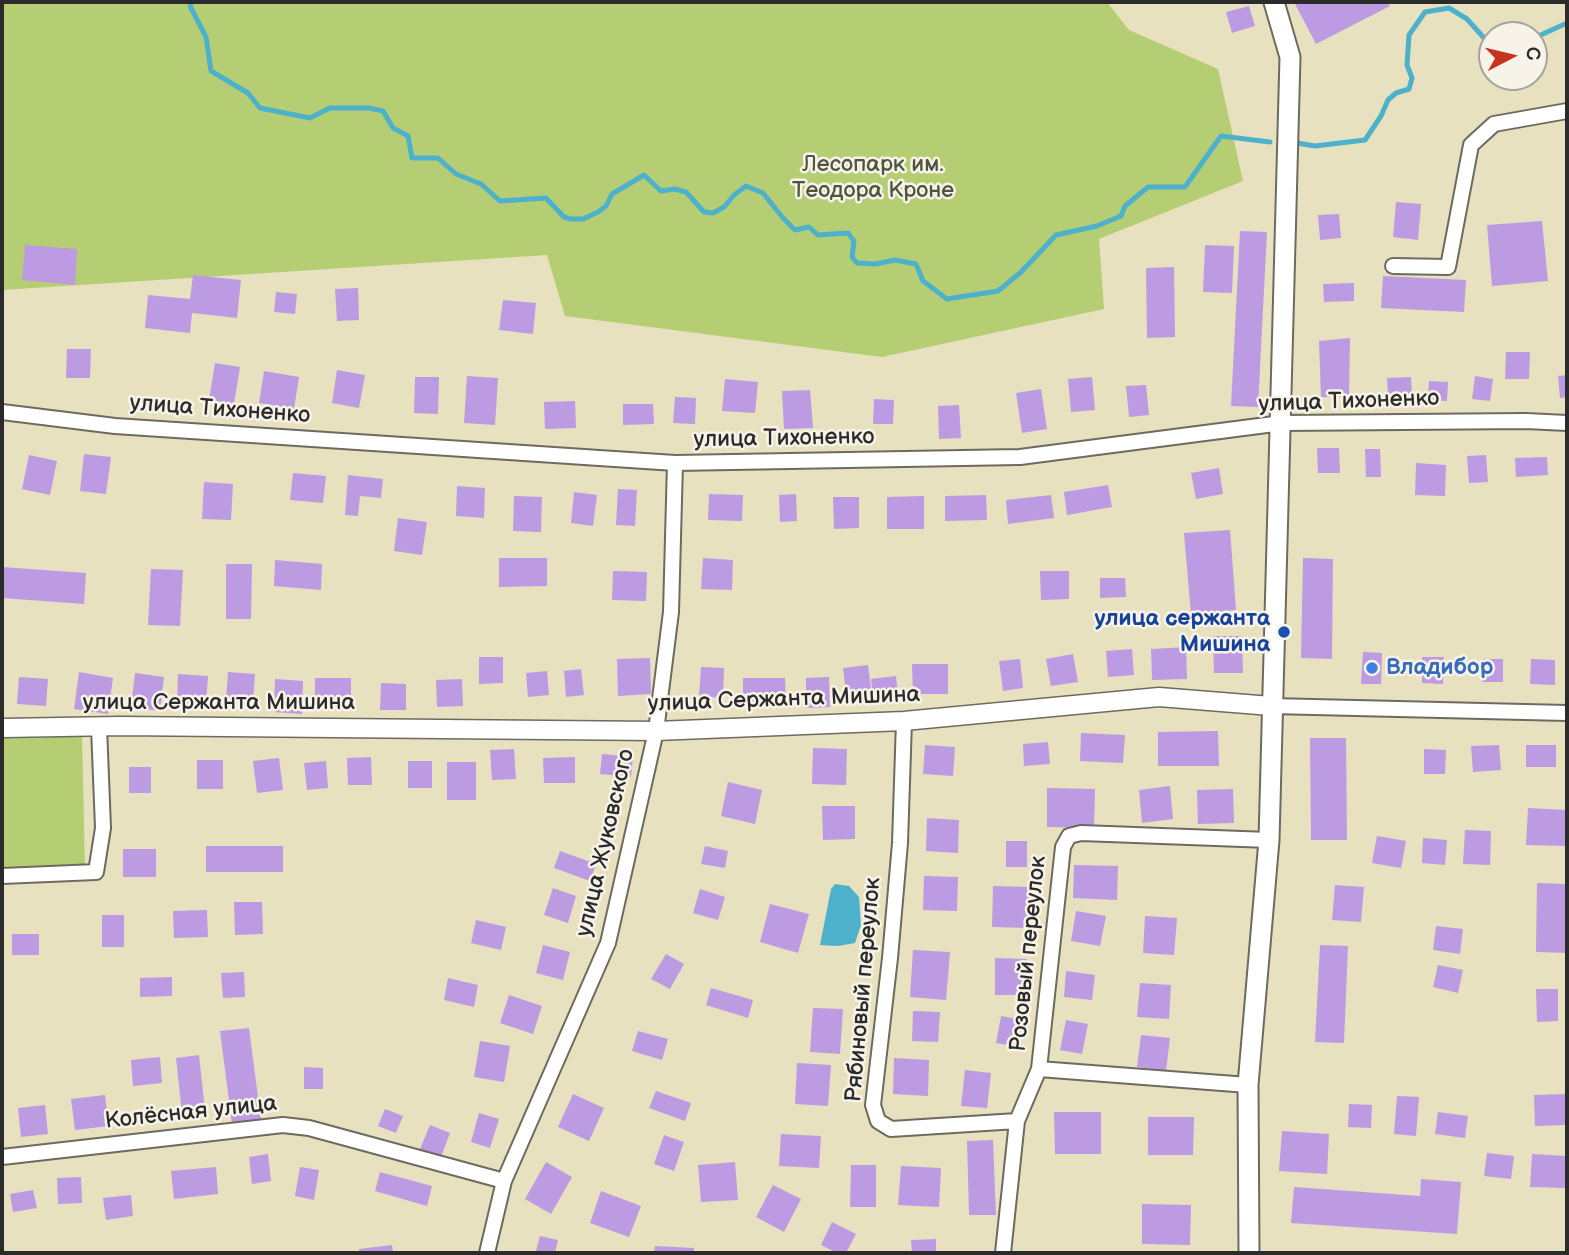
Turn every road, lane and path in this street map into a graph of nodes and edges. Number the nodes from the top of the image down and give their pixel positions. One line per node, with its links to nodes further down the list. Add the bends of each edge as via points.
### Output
1 (1274, 2): 5 (main road, via 1290,57)
2 (1567, 111): 3 (street, via 1494,124 1471,145 1448,267)
3 (1393, 265)
4 (2, 412): 7 (street, улица Тихоненко, via 115,426)
5 (1282, 423): 6 (street, улица Тихоненко); 7 (street, улица Тихоненко, via 1020,457); 8 (main road)
6 (1567, 423)
7 (675, 463): 13 (street, улица Жуковского, via 671,612)
8 (1271, 706): 9 (street, улица Сержанта Мишина); 10 (street, улица Сержанта Мишина, via 1159,697); 14 (main road)
9 (1567, 713)
10 (904, 721): 13 (street, улица Сержанта Мишина); 18 (street, Рябиновый переулок, via 901,843 873,1105 877,1121 891,1129)
11 (99, 727): 12 (street, улица Сержанта Мишина); 13 (street, улица Сержанта Мишина); 15 (street, via 103,828 96,872)
12 (2, 728)
13 (656, 731): 20 (street, улица Жуковского, via 608,943)
14 (1269, 840): 16 (street, Розовый переулок, via 1069,836 1063,847); 17 (main road)
15 (2, 876)
16 (1039, 1069): 17 (street, Розовый переулок); 18 (street, Розовый переулок)
17 (1248, 1085): 23 (main road)
18 (1017, 1121): 22 (street, Розовый переулок)
19 (2, 1157): 20 (street, Колёсная улица, via 283,1125)
20 (504, 1181): 21 (street, улица Жуковского)
21 (487, 1253)
22 (1003, 1253)
23 (1249, 1253)

